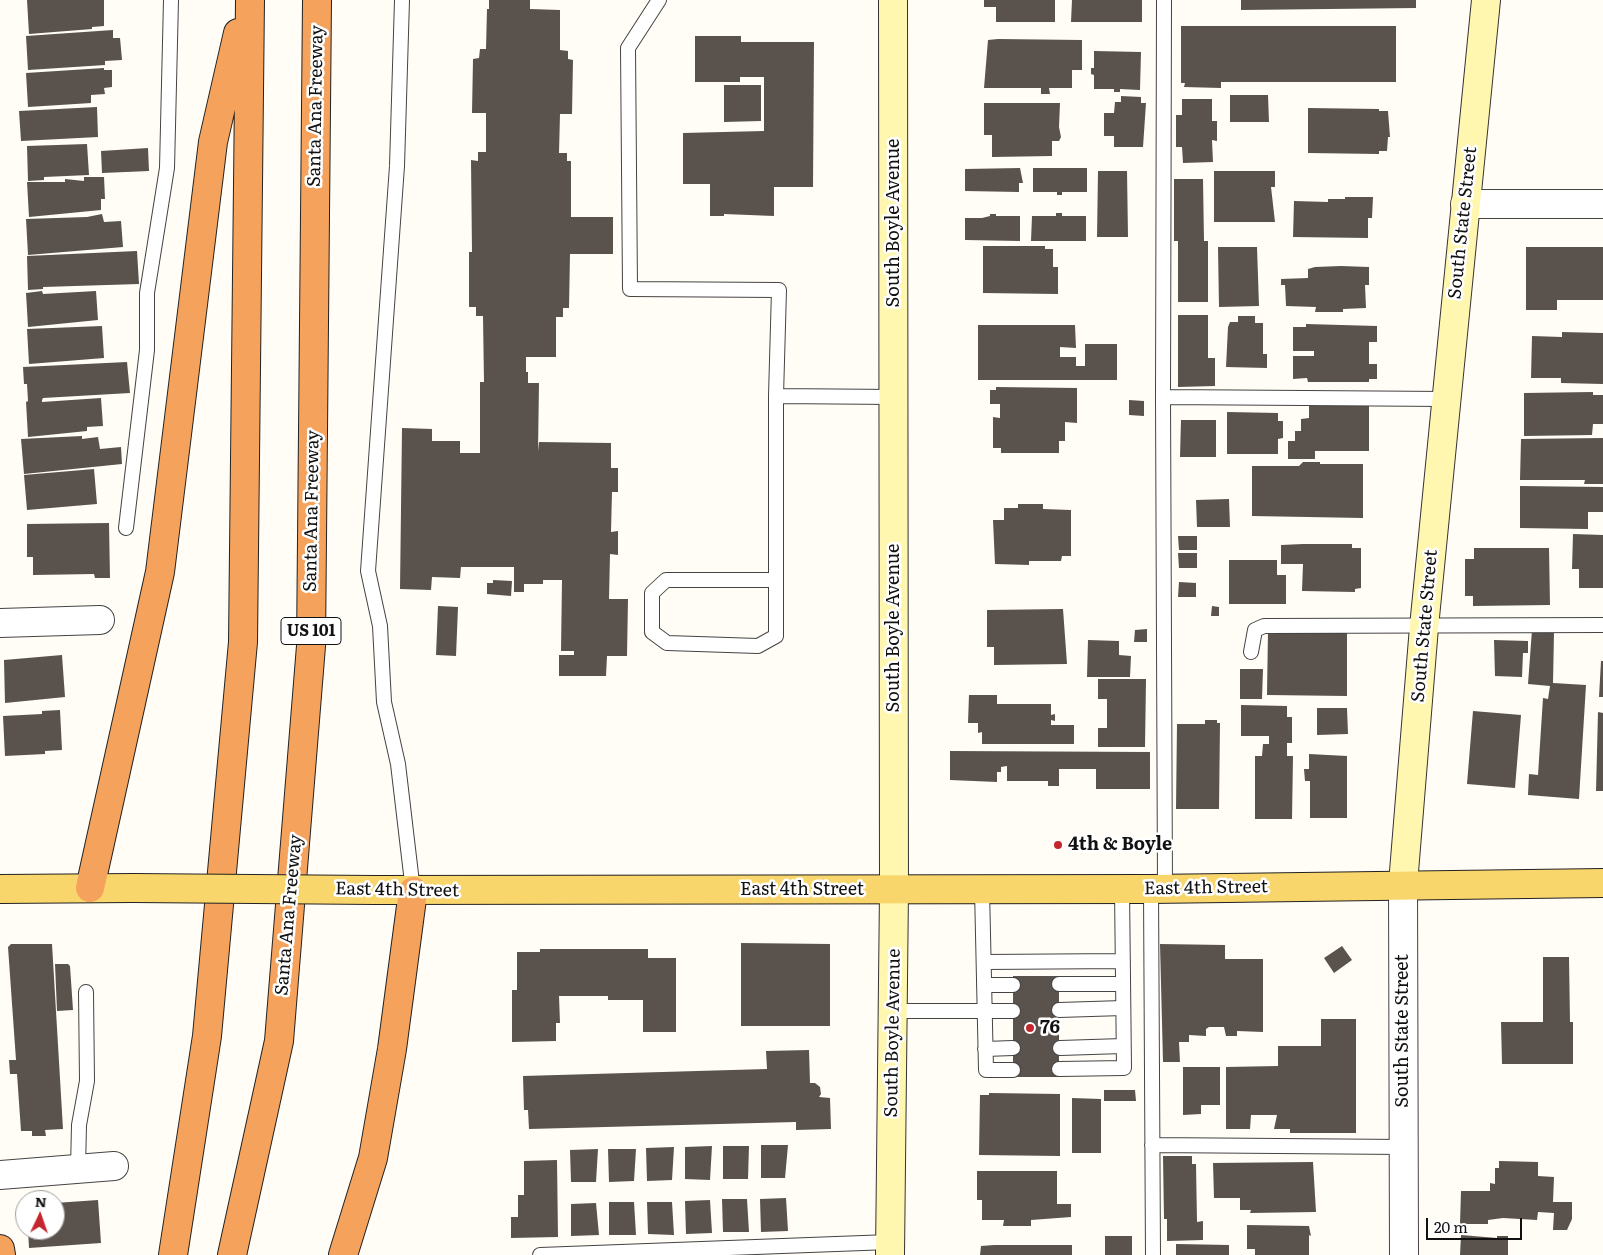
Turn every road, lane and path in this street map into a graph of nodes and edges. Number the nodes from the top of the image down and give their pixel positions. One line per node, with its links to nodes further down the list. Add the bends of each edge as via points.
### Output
1 (171, 0): 16 (lane, via 167,168 147,293 147,350)
2 (246, 0): 25 (highway, via 214,142 160,572)
3 (250, 0): 58 (highway, via 243,642 207,1036)
4 (317, 0): 59 (highway, Santa Ana Freeway / US 101, via 311,646 279,1041)
5 (402, 0): 31 (lane, via 398,166 368,572 380,626 384,702 398,764)
6 (659, 0): 12 (lane, via 628,48 630,289 779,290)
7 (893, 0): 13 (main road, South Boyle Avenue)
8 (1164, 0): 14 (lane)
9 (1486, 0): 10 (main road, South State Street)
10 (1465, 204): 11 (street); 15 (main road, South State Street)
11 (1603, 204)
12 (776, 396): 13 (lane); 17 (lane)
13 (894, 397): 29 (main road, South Boyle Avenue)
14 (1163, 397): 15 (lane); 28 (lane)
15 (1446, 399): 21 (main road, South State Street)
16 (126, 528)
17 (774, 580): 17 (lane, via 776,636 758,646 667,644 652,632 652,593 666,580)
18 (100, 620): 19 (street)
19 (0, 623)
20 (1603, 625): 21 (lane)
21 (1424, 627): 22 (lane, via 1264,626 1255,630); 24 (main road, South State Street)
22 (1251, 652)
23 (1603, 882): 24 (main road, East 4th Street)
24 (1403, 884): 28 (main road, East 4th Street); 51 (street, South State Street)
25 (90, 888): 26 (main road, East 4th Street); 31 (main road, East 4th Street, bridge)
26 (0, 889)
27 (1122, 889): 28 (main road, East 4th Street); 30 (main road, East 4th Street); 32 (lane)
28 (1158, 889): 50 (lane)
29 (894, 890): 30 (main road, East 4th Street); 31 (main road, East 4th Street); 41 (main road, South Boyle Avenue)
30 (982, 890): 33 (lane)
31 (412, 891): 60 (highway, via 392,1049 373,1158)
32 (1123, 961): 33 (lane); 35 (lane)
33 (984, 962): 36 (lane)
34 (1060, 984): 35 (lane)
35 (1123, 984): 39 (lane)
36 (984, 985): 37 (lane); 43 (lane)
37 (1013, 985)
38 (86, 992): 53 (lane, via 87,1080 79,1125)
39 (1123, 1008): 40 (lane); 44 (lane)
40 (1060, 1010)
41 (893, 1011): 43 (lane); 55 (main road, South Boyle Avenue)
42 (1012, 1011): 43 (lane)
43 (985, 1012): 47 (lane)
44 (1124, 1046): 46 (lane); 48 (lane, via 1124,1068)
45 (1013, 1048): 47 (lane)
46 (1060, 1048)
47 (985, 1049): 49 (lane, via 986,1070)
48 (1060, 1069)
49 (1012, 1070)
50 (1152, 1145): 51 (lane); 62 (lane)
51 (1404, 1147): 63 (street, South State Street)
52 (114, 1166): 53 (street)
53 (78, 1169): 54 (street)
54 (0, 1175)
55 (890, 1248): 61 (lane)
56 (0, 1249): 57 (highway)
57 (1, 1255)
58 (173, 1255)
59 (232, 1255)
60 (343, 1255)
61 (540, 1255)
62 (1153, 1255)
63 (1404, 1255)

